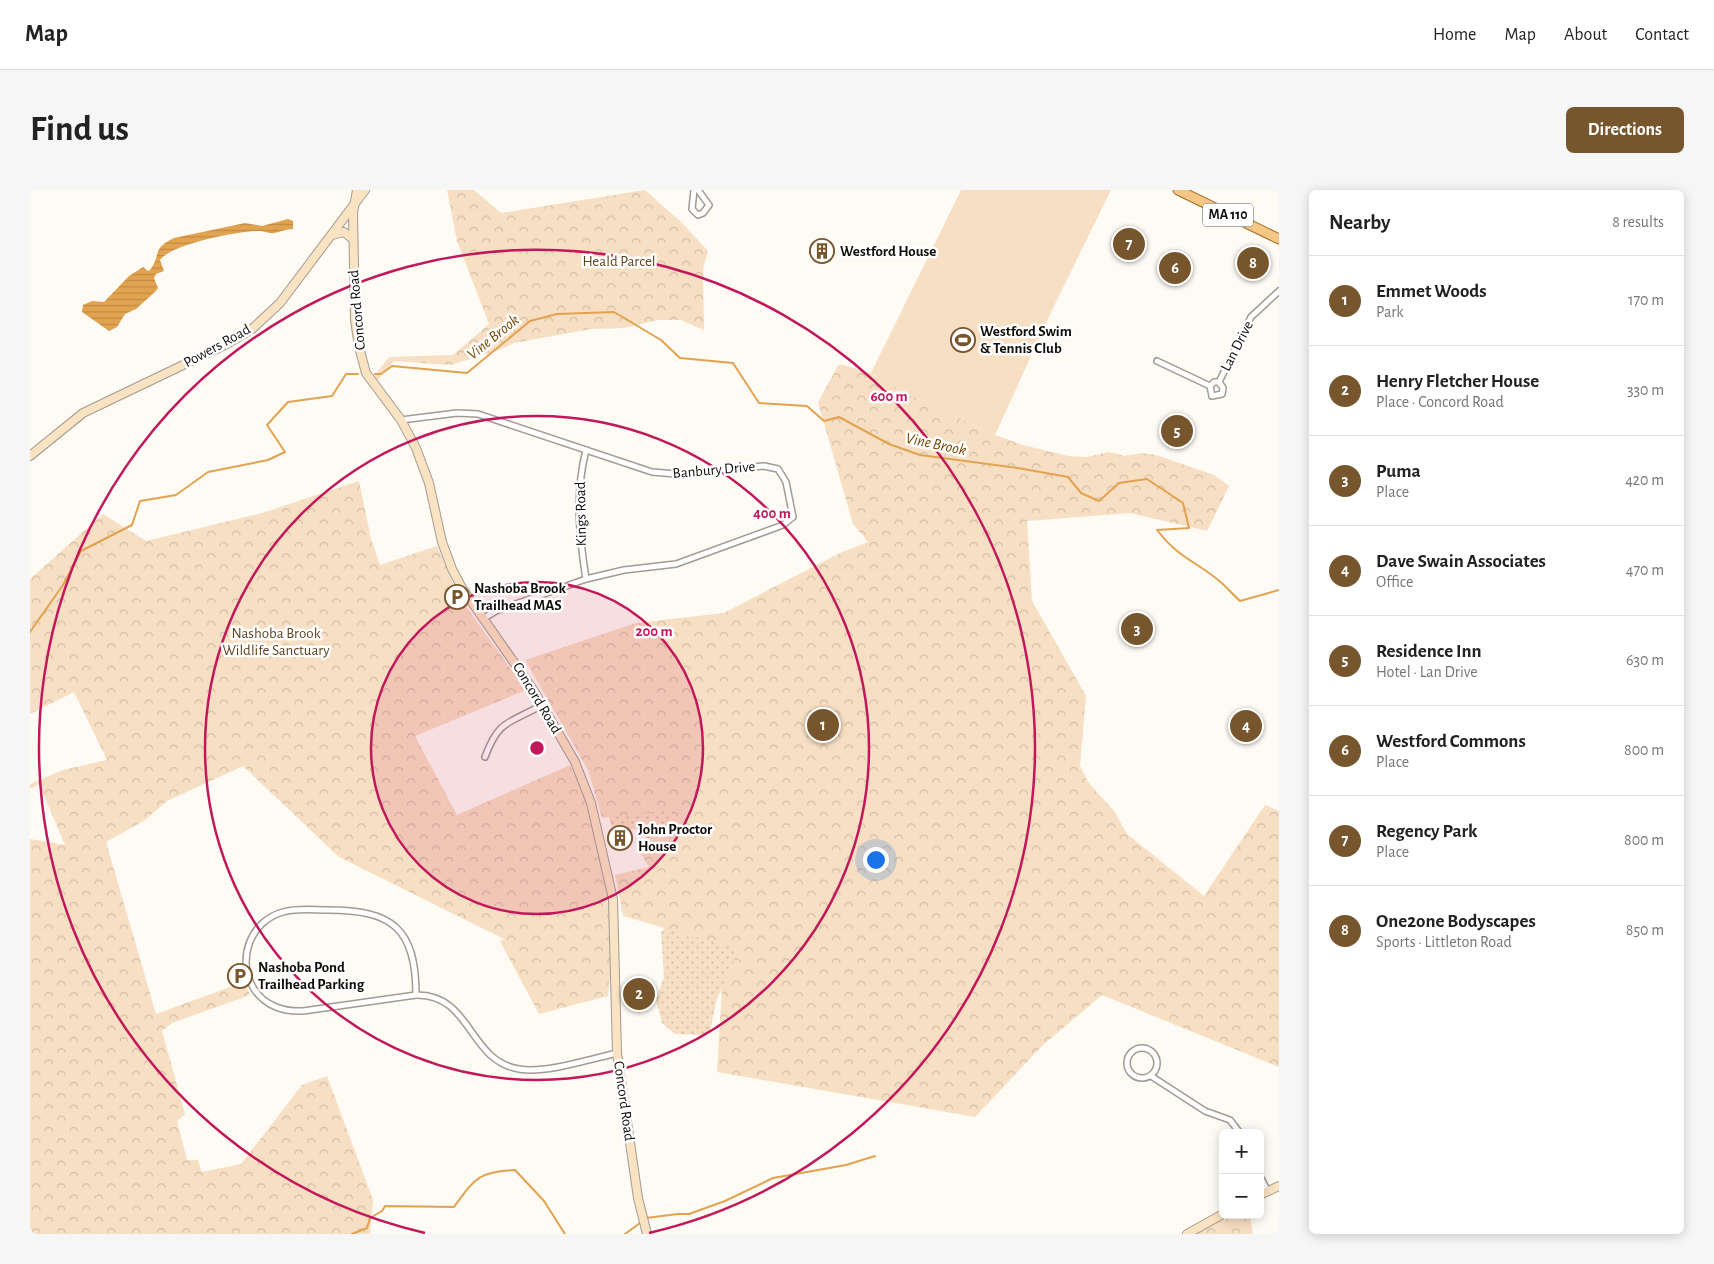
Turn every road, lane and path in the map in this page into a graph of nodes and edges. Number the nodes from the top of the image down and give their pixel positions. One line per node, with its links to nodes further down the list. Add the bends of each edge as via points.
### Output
1 (357, 190): 6 (main road, Concord Road)
2 (365, 190): 6 (main road, Powers Road)
3 (694, 190): 4 (street, via 692,208 698,214 709,206)
4 (698, 190)
5 (1178, 190): 9 (main road, MA 110)
6 (355, 203): 7 (main road, Powers Road); 8 (main road, Concord Road)
7 (332, 235): 8 (main road, via 344,232); 16 (main road, Powers Road, via 280,304 252,328 218,348 83,412)
8 (353, 239): 14 (main road, Concord Road, via 355,320 362,362 370,381)
9 (1279, 239)
10 (1279, 291): 12 (street, Lan Drive, via 1251,317)
11 (1157, 362): 13 (street, Lan Drive)
12 (1219, 382): 13 (street, Lan Drive); 13 (street, Lan Drive, via 1223,391 1219,396 1212,396)
13 (1210, 386)
14 (401, 420): 15 (street, Banbury Drive, via 457,413 478,414); 18 (main road, Concord Road, via 423,465 452,569)
15 (586, 450): 17 (street, Kings Road, via 578,500); 17 (street, Banbury Drive, via 664,474 772,467 782,475 793,510 790,521 783,525 691,560)
16 (30, 456)
17 (586, 579): 18 (street, Banbury Drive)
18 (484, 618): 19 (main road, Concord Road)
19 (542, 705): 20 (street, via 500,727); 22 (main road, Concord Road, via 581,773 609,880 615,914)
20 (485, 757)
21 (416, 995): 21 (street, via 414,960 408,943 391,923 367,912 284,912 260,925 247,948 248,975 256,991 269,1004 286,1010 303,1011); 22 (street, via 435,996 451,1005 490,1055 512,1068 537,1069)
22 (617, 1053): 30 (main road, Concord Road, via 638,1198)
23 (1151, 1076): 23 (street, via 1139,1078 1130,1074 1127,1060 1132,1051 1146,1049 1154,1055 1157,1065); 24 (street, via 1205,1111 1230,1120)
24 (1237, 1129)
25 (1264, 1184): 27 (street)
26 (1279, 1186): 27 (main road)
27 (1268, 1192): 28 (main road)
28 (1264, 1194)
29 (1219, 1216): 31 (main road)
30 (647, 1234)
31 (1187, 1234)

